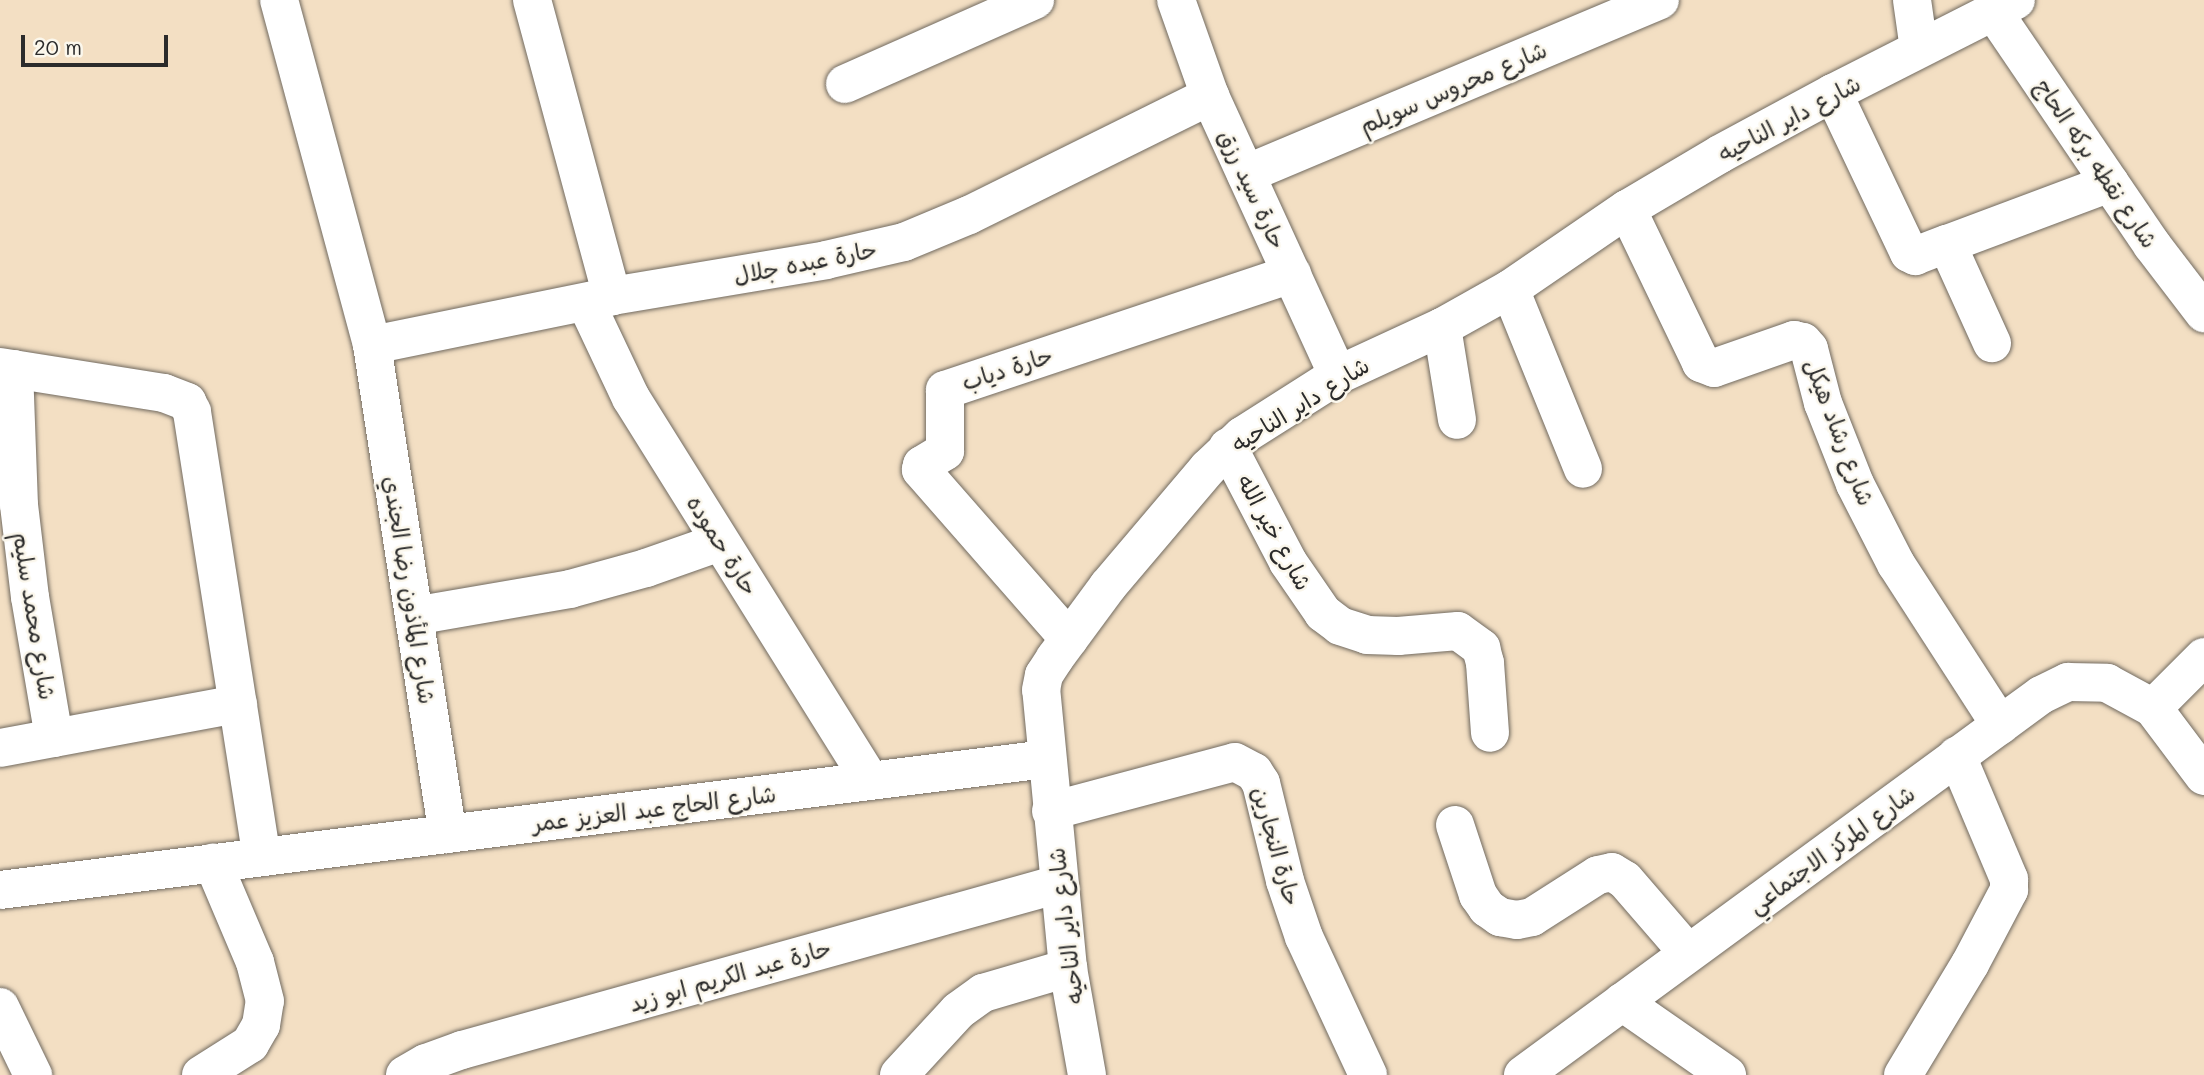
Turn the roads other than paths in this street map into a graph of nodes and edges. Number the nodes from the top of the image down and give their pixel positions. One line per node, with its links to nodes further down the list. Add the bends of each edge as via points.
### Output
1 (279, 0): 22 (street, شارع المأذون رضا الجندي)
2 (532, 0): 18 (street, حارة حموده)
3 (1034, 0): 9 (street)
4 (1660, 0): 12 (street, شارع محروس سويلم)
5 (1912, 0): 8 (street)
6 (1188, 4): 11 (street, حارة سيد رزق)
7 (2005, 6): 8 (street, شارع داير الناحيه); 13 (street, شارع نقطه بركه الحاج)
8 (1919, 49): 10 (street, شارع داير الناحيه)
9 (845, 84)
10 (1833, 93): 14 (street, شارع داير الناحيه); 15 (street, via 1909,253 1915,256)
11 (1210, 96): 12 (street, حارة سيد رزق); 18 (street, حارة عبده جلال, via 969,215 904,242)
12 (1246, 174): 16 (street, حارة سيد رزق)
13 (2110, 183): 15 (street); 19 (street, شارع نقطه بركه الحاج)
14 (1627, 209): 17 (street, شارع داير الناحيه); 34 (street, شارع رشاد هيكل, via 1700,363 1714,368 1803,342 1855,484 1896,564)
15 (1947, 244): 21 (street)
16 (1292, 274): 24 (street, حارة سيد رزق); 30 (street, حارة دياب, via 945,390 945,451 921,470)
17 (1510, 289): 20 (street, شارع داير الناحيه); 27 (street)
18 (599, 300): 22 (street, حارة عبده جلال); 28 (street, حارة حموده, via 631,398)
19 (2204, 313)
20 (1442, 327): 24 (street, شارع داير الناحيه); 25 (street)
21 (1992, 343)
22 (372, 345): 29 (street, شارع المأذون رضا الجندي)
23 (7, 368): 32 (street, via 164,393 187,402); 36 (street, شارع محمد سليم, via 30,597)
24 (1338, 375): 26 (street, شارع داير الناحيه)
25 (1457, 420)
26 (1228, 447): 30 (street, شارع داير الناحيه, via 1108,586); 35 (street, شارع خير الله, via 1288,562 1323,613 1340,626 1367,635 1458,631 1481,648)
27 (1583, 469)
28 (720, 541): 29 (street, via 570,589); 41 (street, حارة حموده)
29 (414, 616): 44 (street, شارع المأذون رضا الجندي)
30 (1069, 639): 39 (street, شارع داير الناحيه, via 1044,675 1041,690)
31 (2204, 657): 33 (street)
32 (238, 704): 36 (street); 45 (street)
33 (2153, 708): 34 (street, شارع المركز الاجتماعي, via 2107,683 2068,682); 40 (street)
34 (2000, 724): 38 (street, شارع المركز الاجتماعي)
35 (1490, 733)
36 (54, 738): 37 (street)
37 (0, 748)
38 (1957, 756): 49 (street, شارع المركز الاجتماعي); 61 (street, via 2010,890)
39 (1046, 759): 41 (street, شارع الحاج عبد العزيز عمر); 42 (street, شارع داير الناحيه)
40 (2204, 776)
41 (870, 781): 44 (street, شارع الحاج عبد العزيز عمر)
42 (1051, 811): 47 (street, شارع داير الناحيه); 58 (street, حارة النجارين, via 1235,762 1254,772 1261,783 1304,937)
43 (1455, 825): 49 (street, via 1478,895 1500,917 1532,917 1598,875 1612,873 1625,880)
44 (449, 834): 45 (street, شارع الحاج عبد العزيز عمر)
45 (262, 857): 46 (street, شارع الحاج عبد العزيز عمر)
46 (213, 863): 48 (street, شارع الحاج عبد العزيز عمر); 54 (street, via 255,962 265,1001 261,1025 250,1044)
47 (1059, 884): 50 (street, شارع داير الناحيه); 55 (street, حارة عبد الكريم ابو زيد, via 462,1050)
48 (0, 890)
49 (1688, 953): 51 (street, شارع المركز الاجتماعي)
50 (1068, 968): 56 (street, via 983,993 958,1011); 57 (street, شارع داير الناحيه)
51 (1622, 1002): 59 (street, شارع المركز الاجتماعي); 60 (street)
52 (0, 1007): 53 (street)
53 (33, 1075)
54 (201, 1075)
55 (405, 1075)
56 (899, 1075)
57 (1087, 1075)
58 (1368, 1075)
59 (1523, 1075)
60 (1727, 1075)
61 (1903, 1075)

